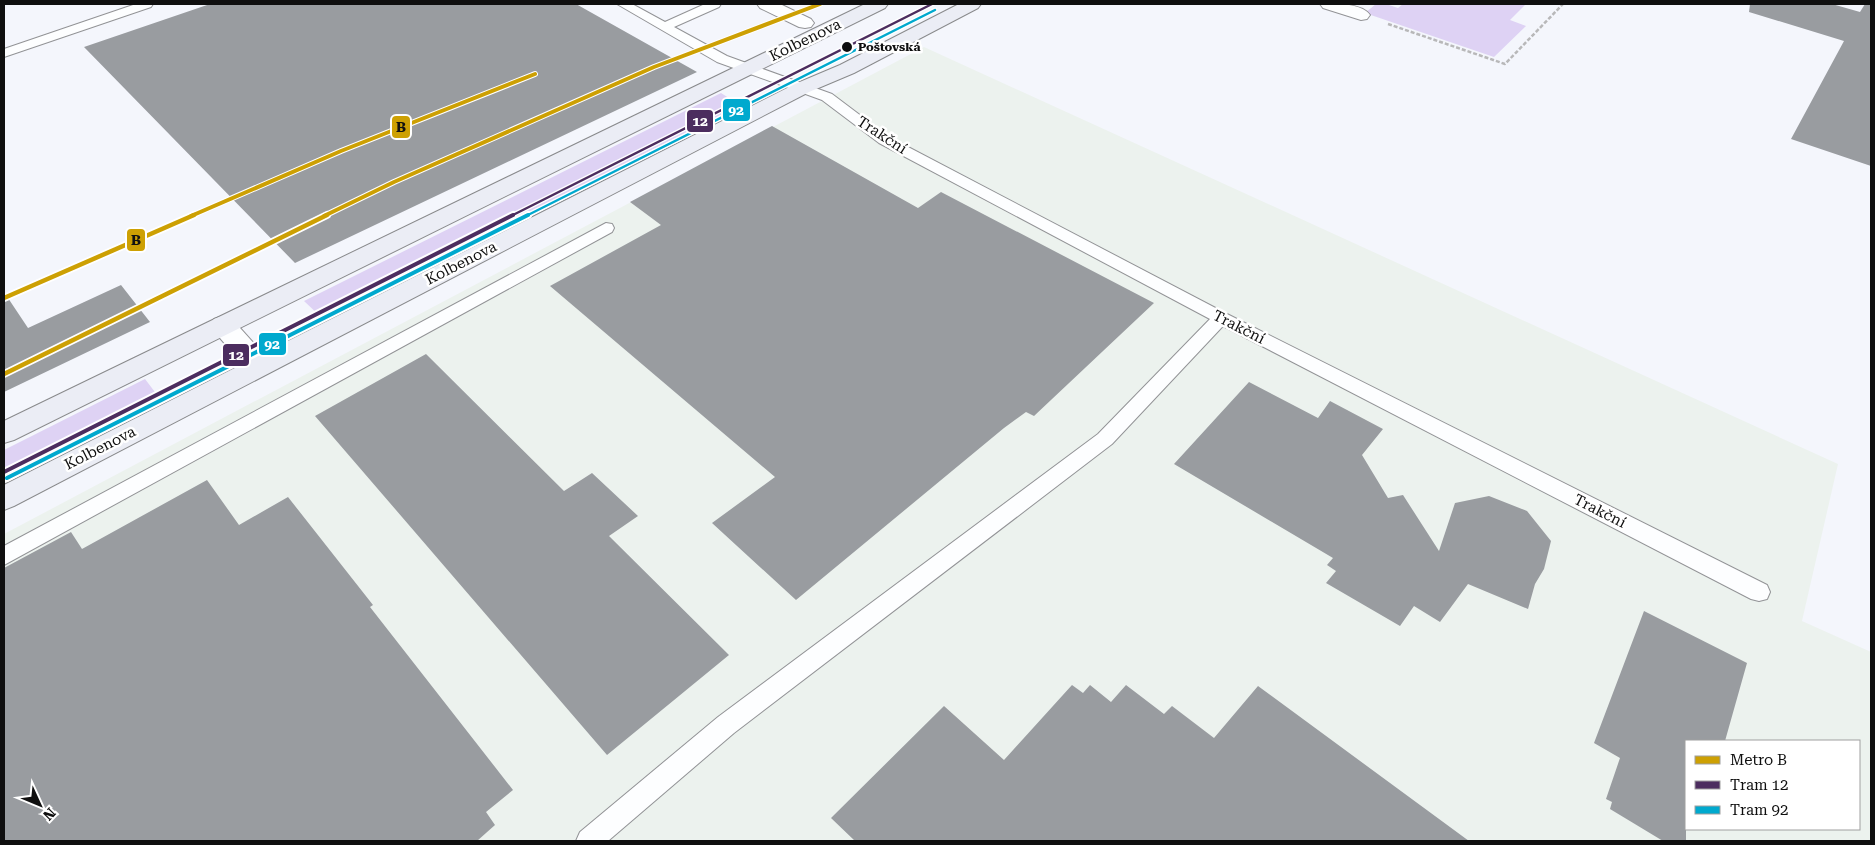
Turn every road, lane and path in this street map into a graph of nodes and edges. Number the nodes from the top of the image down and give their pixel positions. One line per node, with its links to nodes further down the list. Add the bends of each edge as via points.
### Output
1 (147, 4): 12 (lane)
2 (623, 4): 11 (lane, Trakční)
3 (715, 4): 11 (lane)
4 (766, 4): 10 (street)
5 (879, 4): 13 (main road, Kolbenova)
6 (972, 4): 14 (main road, Kolbenova, via 847,69)
7 (1329, 4): 9 (street)
8 (1563, 4): 9 (path, via 1505,64)
9 (1361, 15)
10 (805, 23)
11 (664, 27): 13 (lane, Trakční)
12 (4, 53)
13 (746, 69): 14 (lane, Trakční); 17 (main road, Kolbenova)
14 (802, 88): 16 (lane, Trakční, via 828,97 884,140); 18 (main road, Kolbenova)
15 (606, 228): 21 (lane)
16 (1221, 318): 22 (lane, Trakční); 23 (lane, via 1105,439 726,725)
17 (223, 325): 18 (street); 19 (main road, Kolbenova)
18 (259, 366): 20 (main road, Kolbenova)
19 (4, 433)
20 (4, 498)
21 (4, 556)
22 (1759, 592)
23 (589, 841)

